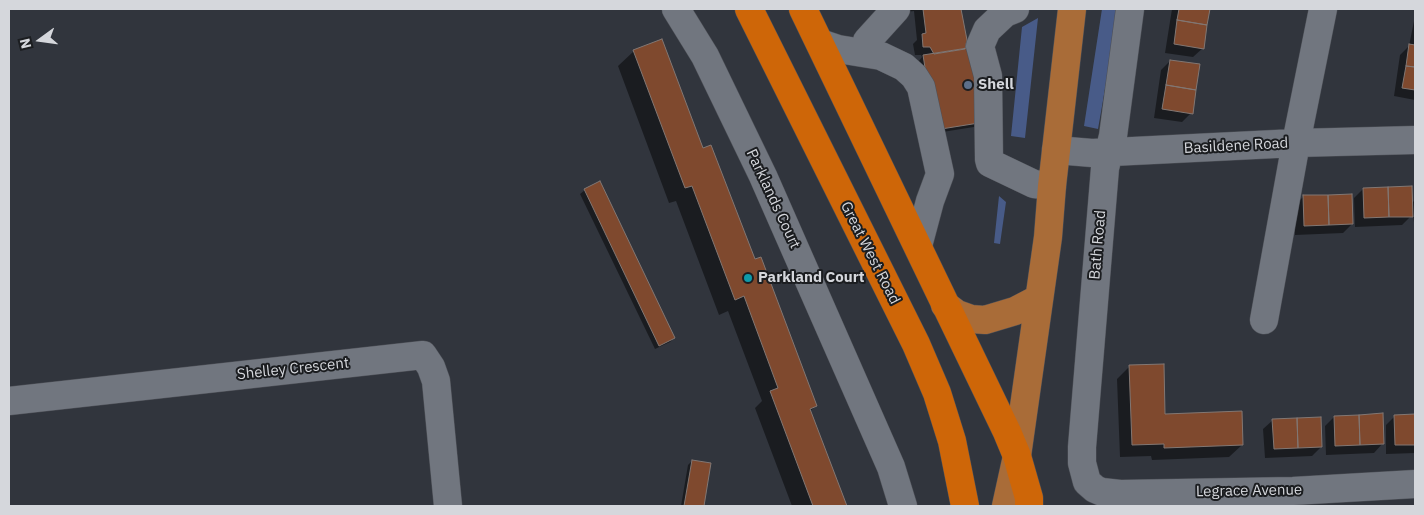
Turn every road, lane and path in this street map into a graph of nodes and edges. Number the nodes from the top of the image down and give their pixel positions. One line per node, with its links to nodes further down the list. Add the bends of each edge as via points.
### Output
1 (676, 9): 26 (street, Parklands Court, via 705,56 763,176 887,458)
2 (748, 9): 27 (highway, Great West Road, via 916,344 952,441)
3 (803, 9): 9 (highway)
4 (896, 9): 10 (street, via 867,41)
5 (1072, 9): 13 (main road)
6 (1130, 9): 14 (street, Bath Road)
7 (1324, 9): 12 (street)
8 (1007, 10): 15 (street, via 987,30 980,46 988,76 990,162 1034,184)
9 (820, 43): 10 (street); 16 (highway)
10 (865, 52): 16 (street, via 904,67 921,87 940,174)
11 (1415, 140): 12 (street, Basildene Road)
12 (1296, 143): 14 (street, Basildene Road); 19 (street)
13 (1056, 150): 14 (street, Basildene Road); 15 (main road)
14 (1109, 152): 22 (street, Bath Road, via 1105,168 1082,447)
15 (1052, 186): 17 (main road)
16 (918, 246): 18 (highway)
17 (1038, 299): 18 (main road, via 1015,311 985,320 957,314); 21 (main road)
18 (946, 305): 21 (highway)
19 (1264, 320)
20 (9, 401): 25 (street, Shelley Crescent, via 423,355 436,381)
21 (1017, 456): 28 (main road); 29 (highway)
22 (1087, 482): 24 (street, Legrace Avenue, via 1095,489 1109,493)
23 (1415, 484): 24 (street, Legrace Avenue)
24 (1293, 498)
25 (448, 506)
26 (904, 506)
27 (965, 506)
28 (1006, 506)
29 (1029, 506)

